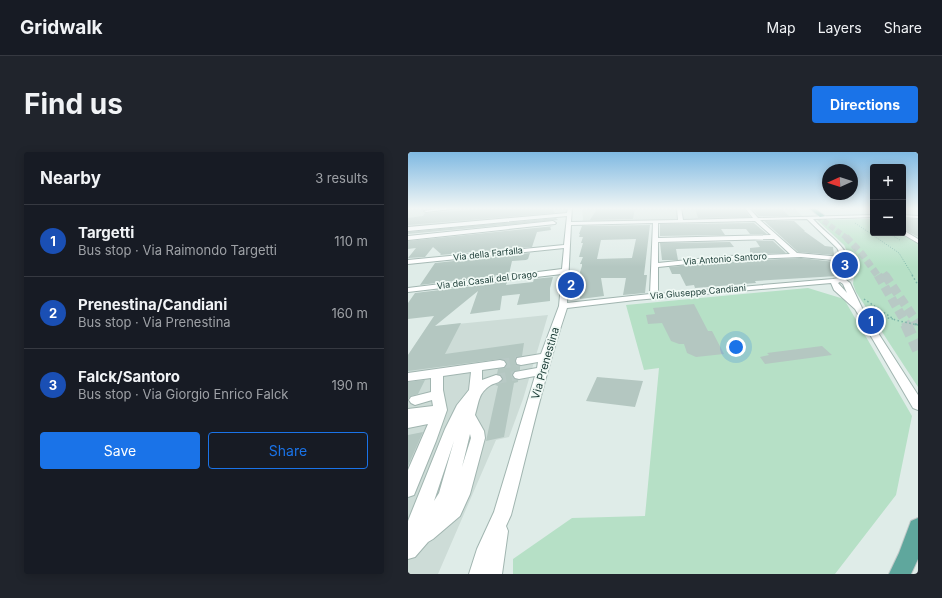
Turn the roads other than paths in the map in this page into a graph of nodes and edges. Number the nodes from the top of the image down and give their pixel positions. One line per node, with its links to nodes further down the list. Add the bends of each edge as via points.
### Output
1 (420, 228): 7 (street)
2 (512, 228): 10 (street)
3 (569, 228): 13 (street, Via Prenestina)
4 (656, 228): 11 (street)
5 (765, 228): 9 (street)
6 (820, 228): 15 (street, via 838,244)
7 (408, 229)
8 (906, 234): 12 (street)
9 (775, 237): 11 (street); 14 (street)
10 (408, 238)
11 (655, 240): 17 (street)
12 (918, 240)
13 (568, 246): 16 (street, Via della Farfalla); 18 (street, Via Prenestina)
14 (795, 255): 15 (street, Via Antonio Santoro); 17 (street, Via Antonio Santoro)
15 (846, 259): 19 (street, via 849,271)
16 (408, 262)
17 (655, 265): 21 (street)
18 (566, 271): 20 (street, Via dei Casali del Drago); 22 (street, Via Prenestina)
19 (837, 280): 21 (street, Via Giuseppe Candiani); 34 (street, via 846,284 844,291 860,310)
20 (408, 290)
21 (654, 296): 22 (street, Via Giuseppe Candiani)
22 (562, 306): 23 (street, Via Prenestina)
23 (545, 357): 24 (street); 27 (street, Via Prenestina)
24 (521, 360)
25 (500, 364): 26 (street)
26 (476, 368): 28 (street); 32 (street)
27 (542, 371): 29 (street); 39 (street, Via Prenestina)
28 (438, 373): 30 (street); 35 (street, via 435,380)
29 (519, 375)
30 (408, 377)
31 (496, 379): 32 (street, via 488,381)
32 (475, 392): 41 (street, via 459,412); 41 (street, via 469,416 478,438 462,494 454,510)
33 (413, 404): 35 (street); 35 (street)
34 (918, 405)
35 (437, 407): 36 (street); 37 (street); 38 (street)
36 (408, 423)
37 (408, 430)
38 (408, 489)
39 (502, 515): 42 (street, Via Prenestina, via 486,550); 43 (street, Via Prenestina)
40 (918, 528): 44 (main road)
41 (410, 536)
42 (479, 574)
43 (492, 574)
44 (900, 574)

